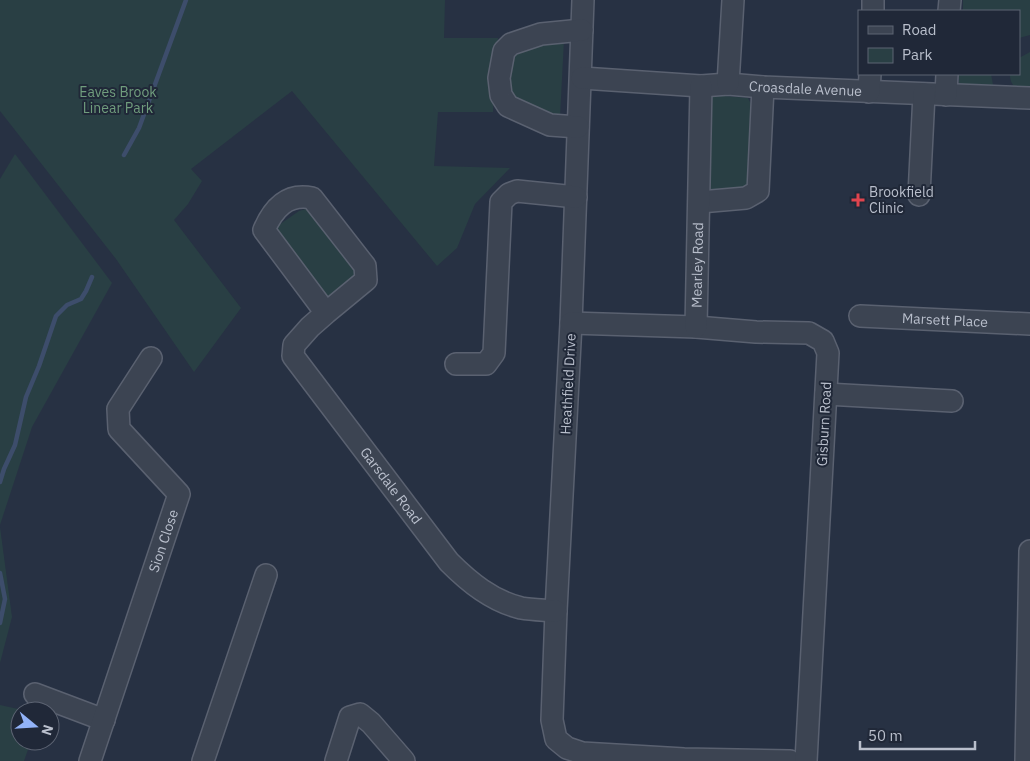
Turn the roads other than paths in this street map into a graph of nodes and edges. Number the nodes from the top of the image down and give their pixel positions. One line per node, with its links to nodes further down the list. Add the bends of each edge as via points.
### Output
1 (583, 0): 3 (street, Heathfield Drive)
2 (733, 0): 7 (street)
3 (582, 30): 5 (street, Heathfield Drive); 13 (street, via 541,34 511,44 504,52 499,78 501,95 508,106 550,125)
4 (947, 75): 11 (street)
5 (582, 78): 8 (street, Croasdale Avenue); 13 (street, Heathfield Drive)
6 (870, 83): 9 (street, Croasdale Avenue); 10 (street, Croasdale Avenue)
7 (728, 84): 8 (street, Croasdale Avenue); 9 (street, Croasdale Avenue)
8 (701, 86): 16 (street, Mearley Road)
9 (763, 88): 16 (street, Mearley Road, via 758,191 746,198)
10 (924, 94): 11 (street, Croasdale Avenue); 14 (street)
11 (946, 95): 12 (street, Croasdale Avenue)
12 (1030, 98)
13 (578, 127): 15 (street, Heathfield Drive)
14 (919, 195)
15 (576, 196): 19 (street, Heathfield Drive); 23 (street, via 517,191 501,202 494,353 486,364)
16 (700, 202): 21 (street, Mearley Road)
17 (326, 313): 17 (street, Garsdale Road, via 264,230 270,215 293,198 312,198 365,266 366,280); 28 (street, Garsdale Road, via 294,345 293,356 449,562 478,588 498,599 521,608)
18 (860, 316): 20 (street, Marsett Place)
19 (571, 323): 21 (street, Gisburn Road); 28 (street, Heathfield Drive)
20 (1030, 324)
21 (696, 327): 24 (street, Gisburn Road, via 808,333 823,341 828,353)
22 (151, 358): 30 (street, Sion Close, via 118,409 119,429 179,494)
23 (456, 364)
24 (826, 394): 25 (street); 37 (street, Gisburn Road)
25 (952, 401)
26 (1030, 551): 38 (street)
27 (266, 575): 33 (street)
28 (556, 610): 32 (street, Heathfield Drive, via 552,720 556,739 567,748 582,753)
29 (36, 694): 30 (street)
30 (104, 720): 31 (street, Sion Close)
31 (98, 757)
32 (684, 760): 36 (street)
33 (203, 761)
34 (336, 761): 35 (street, via 350,717 360,714)
35 (404, 761)
36 (790, 761)
37 (806, 761)
38 (1026, 761)

